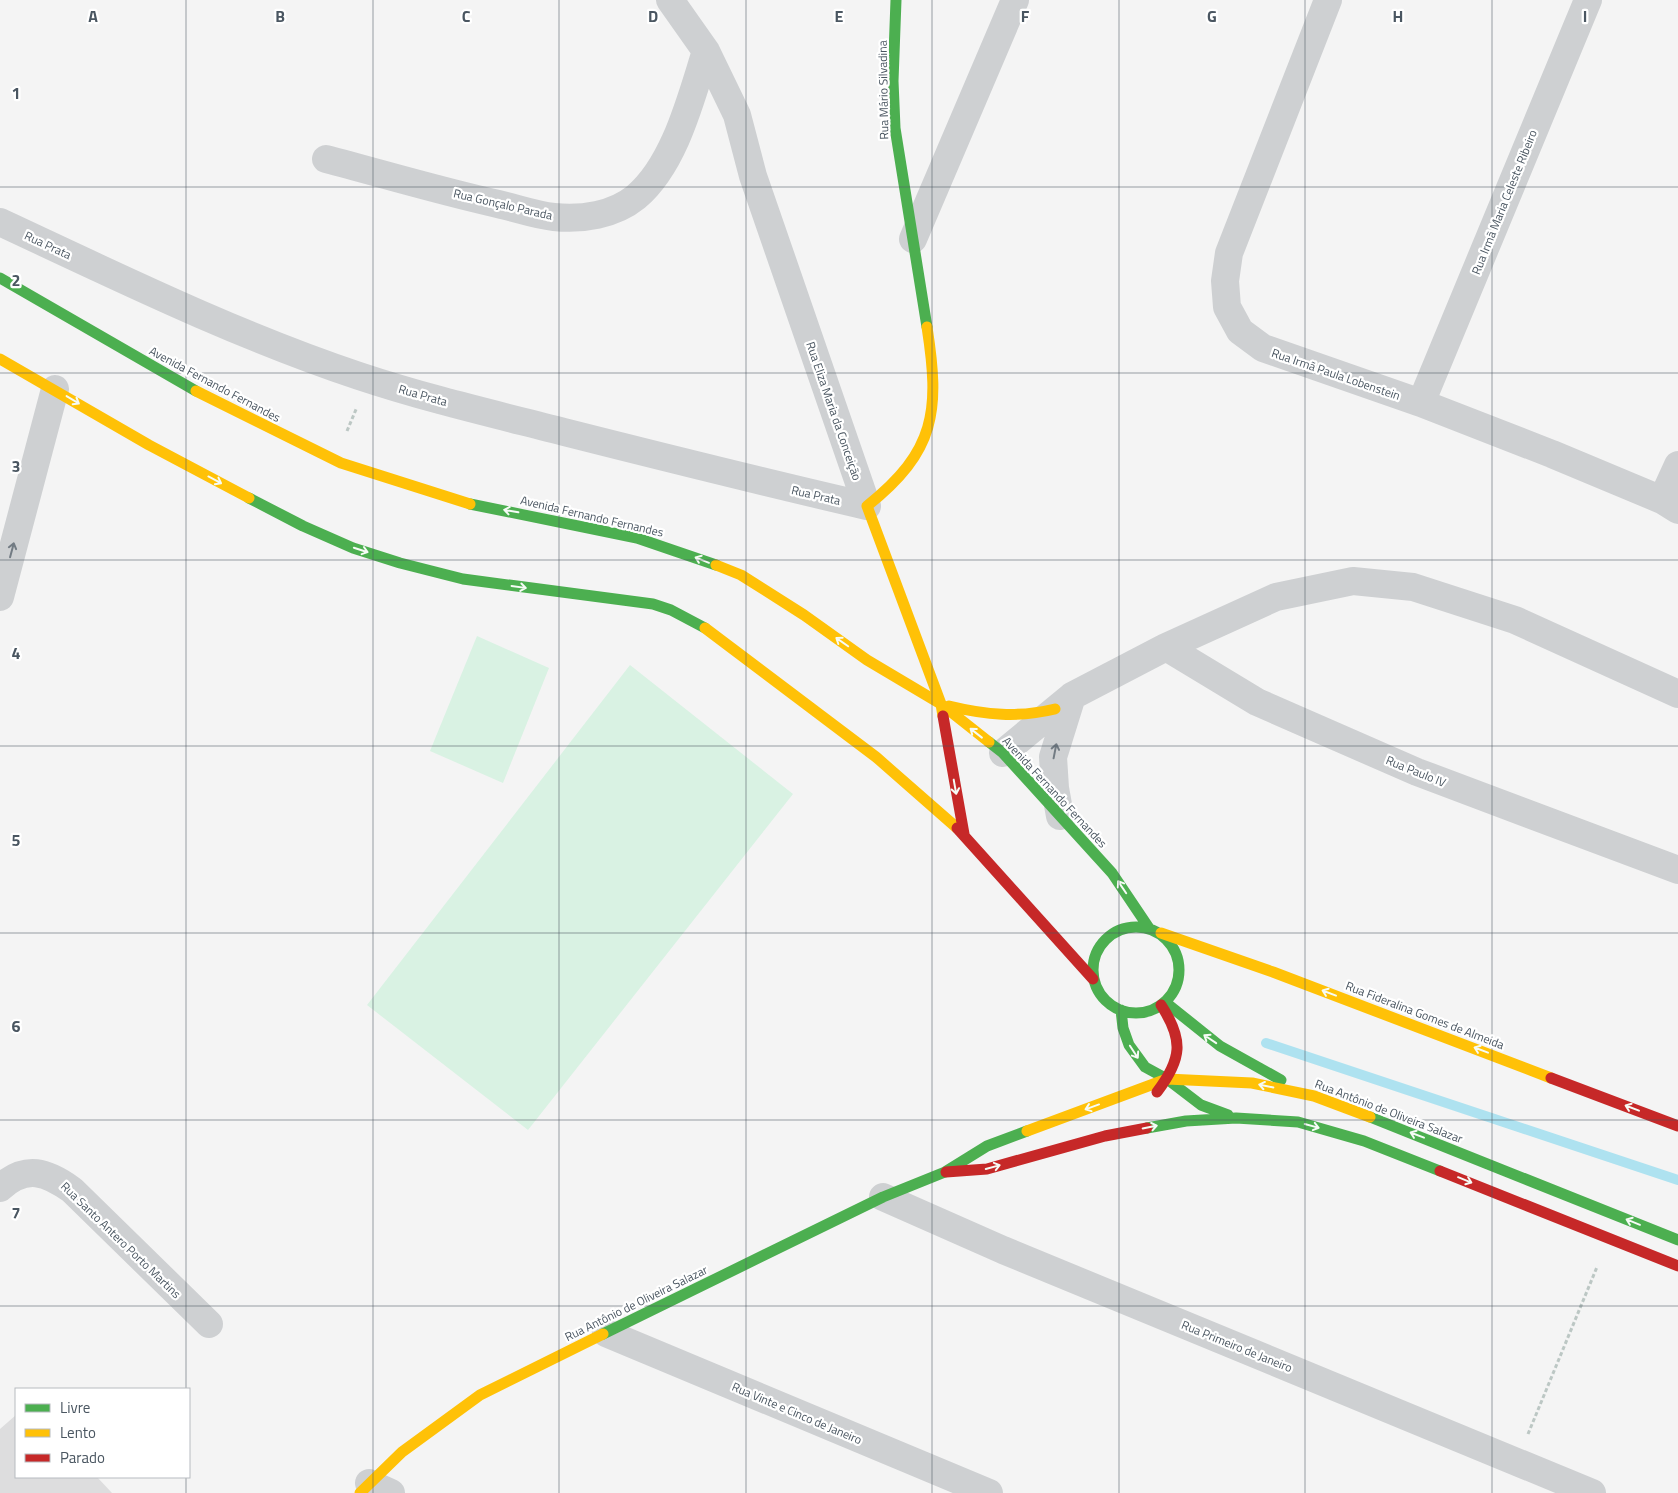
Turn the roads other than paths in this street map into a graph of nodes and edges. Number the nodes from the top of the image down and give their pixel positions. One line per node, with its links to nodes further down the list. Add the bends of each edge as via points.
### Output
1 (670, 0): 6 (street, Rua Eliza Maria da Conceição)
2 (896, 0): 9 (street, Rua Mário Silvadina, via 895,126)
3 (1016, 0): 9 (street)
4 (1328, 0): 13 (street, Rua Irmã Paula Lobenstein, via 1230,253 1225,282 1227,307 1240,331 1263,348)
5 (1588, 0): 13 (street, Rua Irmã Maria Celeste Ribeiro)
6 (706, 51): 7 (street, Rua Gonçalo Parada, via 686,114 658,172 637,196 617,210 589,216 555,217 481,201); 16 (street, Rua Eliza Maria da Conceição, via 736,115)
7 (326, 159)
8 (0, 222): 16 (street, Rua Prata, via 250,335 364,378 742,478)
9 (913, 239): 16 (street, Rua Mário Silvadina, via 928,334 931,414 924,442 910,468)
10 (0, 278): 21 (street, Avenida Fernando Fernandes, one-way to 10, via 731,572 638,538 466,503 334,459 170,377)
11 (0, 359): 12 (street)
12 (55, 389): 17 (street, one-way to 12); 24 (street, one-way to 24, via 149,445 303,526 354,548 464,579 653,604 677,611 736,649 877,758)
13 (1421, 403): 15 (street, Rua Irmã Paula Lobenstein)
14 (1678, 465): 15 (street)
15 (1670, 505)
16 (867, 506): 21 (street, Rua Eliza Maria da Conceição)
17 (0, 597)
18 (1166, 647): 19 (street, via 1276,597 1353,582 1383,584 1413,587 1515,620); 20 (street); 25 (street, Rua Paulo IV, via 1257,702 1417,772)
19 (1677, 691)
20 (1063, 702): 21 (street, via 1030,716 1011,717 985,716); 22 (street); 23 (street, one-way to 20, via 1054,788 1053,757)
21 (941, 704): 22 (street, Avenida Fernando Fernandes, one-way to 21); 24 (street, Rua Eliza Maria da Conceição, one-way to 24)
22 (1003, 754): 23 (street, Avenida Fernando Fernandes)
23 (1060, 816): 26 (street, Avenida Fernando Fernandes, one-way to 23, via 1112,873)
24 (964, 834): 28 (street)
25 (1678, 870)
26 (1149, 928): 27 (street); 28 (street, via 1136,926 1111,933 1095,953)
27 (1161, 934): 29 (street, via 1170,943 1179,967 1174,992); 36 (street, Rua Fideralina Gomes de Almeida, one-way to 27, via 1273,972)
28 (1093, 979): 30 (street, via 1103,998)
29 (1163, 1004): 30 (street, via 1141,1013); 31 (street, via 1177,1037 1176,1067); 32 (street, one-way to 29, via 1247,1063)
30 (1121, 1010): 31 (street, one-way to 31, via 1123,1028 1137,1058 1153,1073)
31 (1167, 1079): 32 (street, Rua Antônio de Oliveira Salazar, one-way to 31, via 1252,1083); 33 (street); 34 (street, via 1201,1105); 38 (street, Rua Antônio de Oliveira Salazar, one-way to 38, via 987,1146)
32 (1314, 1096): 41 (street, Rua Antônio de Oliveira Salazar, one-way to 32)
33 (1149, 1101)
34 (1236, 1118): 37 (street, Rua Antônio de Oliveira Salazar, one-way to 34, via 1186,1121); 42 (street, Rua Antônio de Oliveira Salazar, one-way to 42, via 1298,1122 1364,1140)
35 (1130, 1119): 37 (street)
36 (1678, 1126)
37 (1105, 1136): 38 (street, Rua Antônio de Oliveira Salazar, one-way to 37, via 988,1169)
38 (945, 1172): 40 (street, Rua Antônio de Oliveira Salazar)
39 (0, 1188): 43 (street, Rua Santo Antero Porto Martins, via 8,1180 24,1174 42,1172 56,1178)
40 (883, 1197): 44 (street, Rua Antônio de Oliveira Salazar); 47 (street, Rua Primeiro de Janeiro, via 1003,1250)
41 (1678, 1240)
42 (1678, 1266)
43 (208, 1324)
44 (606, 1333): 45 (street, Rua Antônio de Oliveira Salazar, via 480,1395 439,1423); 46 (street, Rua Vinte e Cinco de Janeiro)
45 (374, 1490)
46 (989, 1493)
47 (1592, 1493)

